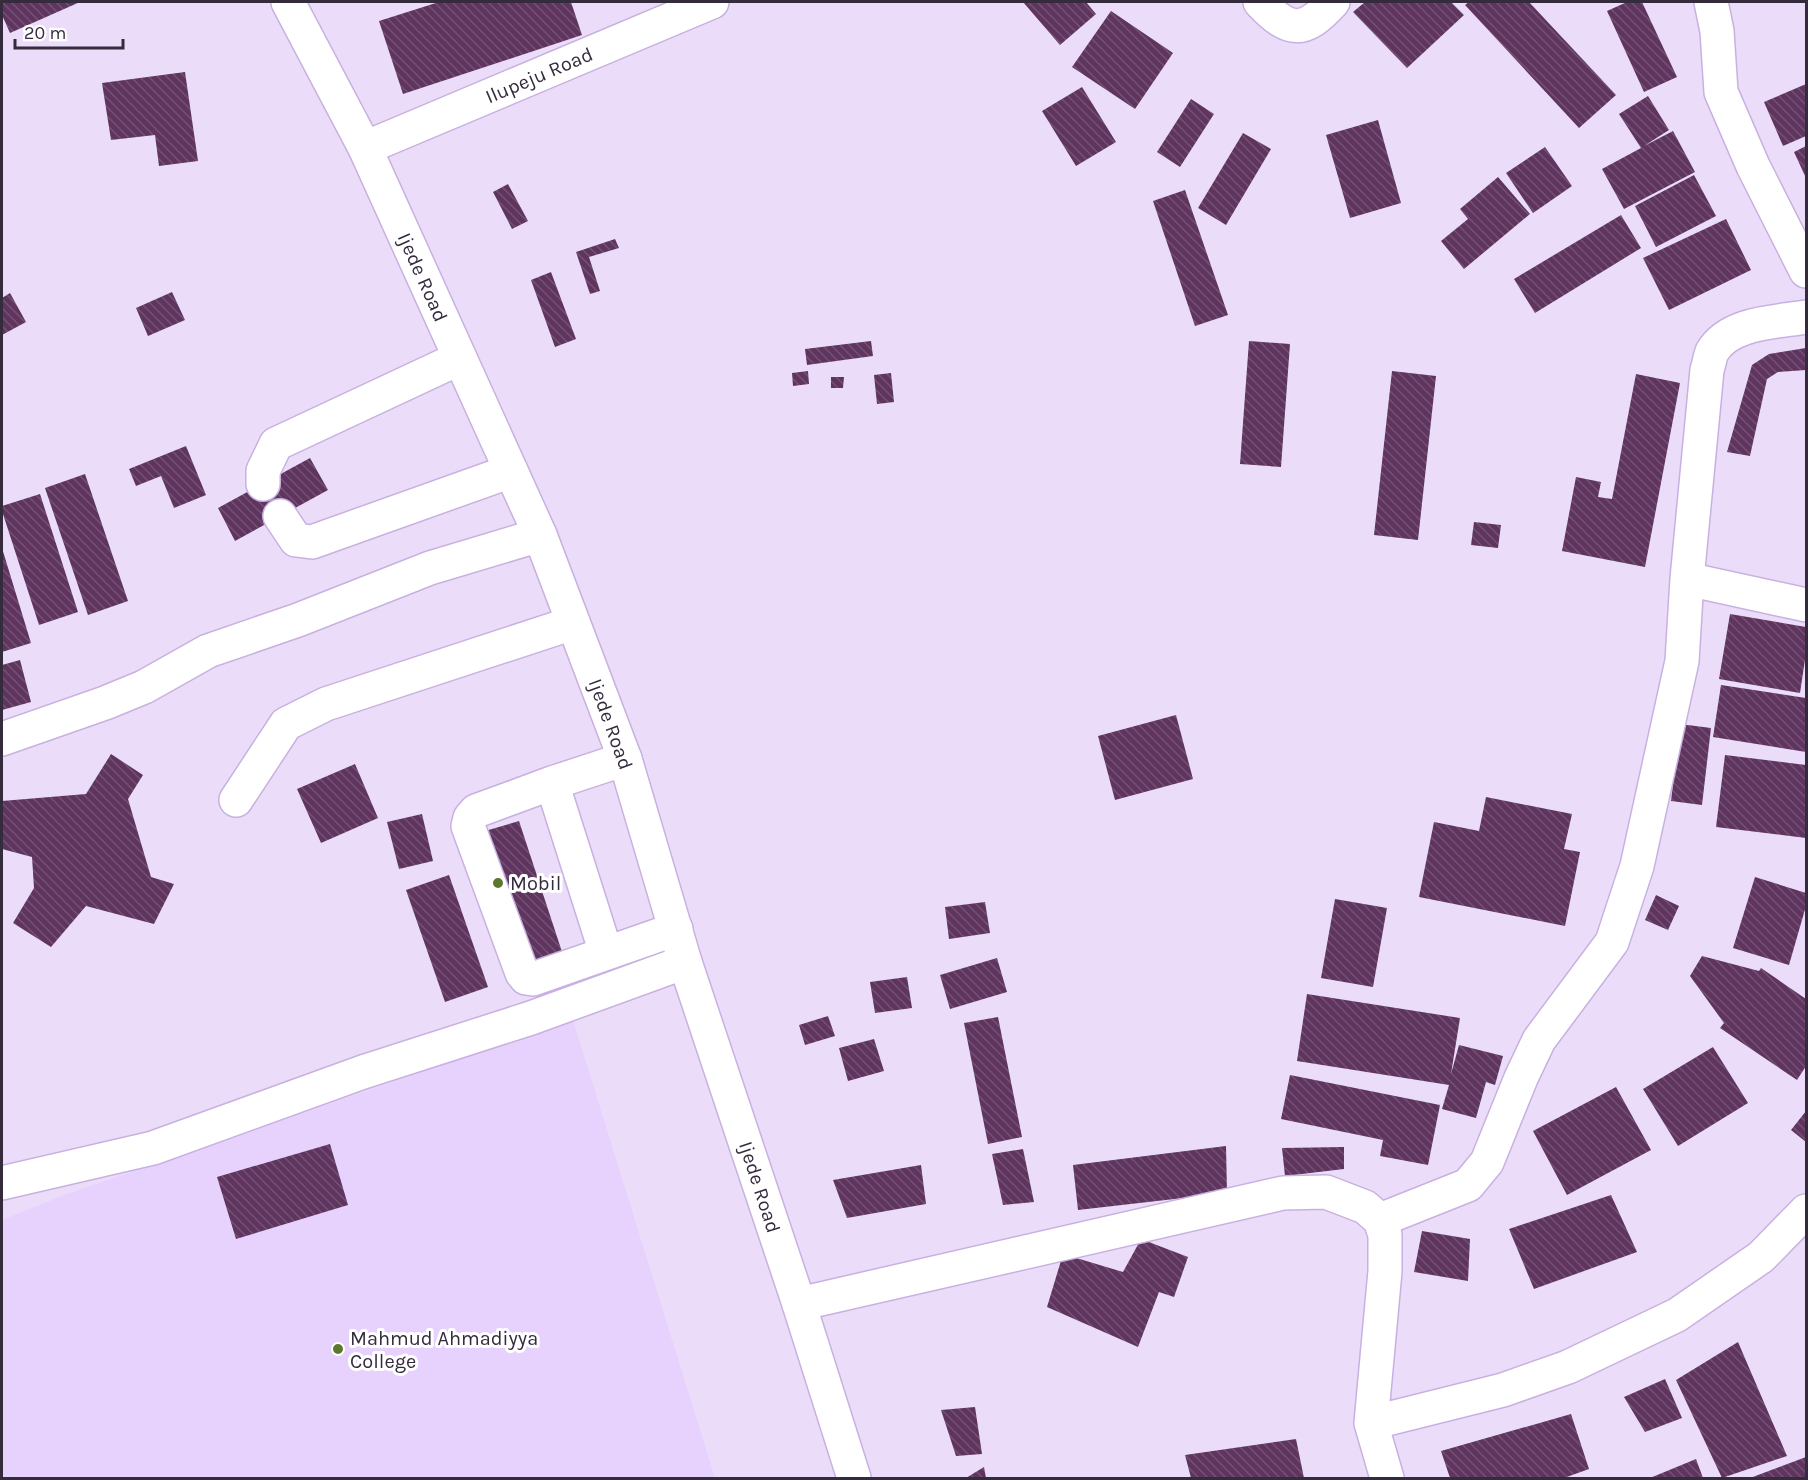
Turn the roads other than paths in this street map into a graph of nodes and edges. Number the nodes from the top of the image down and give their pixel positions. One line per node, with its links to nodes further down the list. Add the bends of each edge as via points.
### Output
1 (288, 2): 6 (street, Ijede Road)
2 (712, 2): 6 (street, Ilupeju Road)
3 (1260, 2): 4 (street, via 1276,19 1304,26)
4 (1333, 2)
5 (1712, 2): 7 (street, via 1721,92)
6 (365, 148): 9 (street, Ijede Road)
7 (1806, 271)
8 (1806, 317): 14 (street, via 1748,327 1725,336 1712,352)
9 (460, 358): 10 (street, Ijede Road); 11 (street, via 276,444 263,471)
10 (511, 471): 12 (street, via 312,542 296,540); 13 (street, Ijede Road)
11 (262, 484)
12 (280, 516)
13 (540, 535): 16 (street, Ijede Road); 17 (street, via 430,568 208,651 144,687)
14 (1687, 579): 15 (street); 26 (street, via 1682,661 1637,866 1612,942 1539,1040 1487,1162 1468,1185)
15 (1806, 604)
16 (573, 623): 18 (street, Ijede Road); 20 (street, via 326,704 285,724)
17 (2, 739)
18 (625, 759): 19 (street); 21 (street, Ijede Road)
19 (552, 783): 22 (street); 22 (street, via 476,811 468,826 526,978 533,979)
20 (236, 801)
21 (676, 929): 22 (street); 23 (street, Ijede Road)
22 (606, 953)
23 (685, 962): 24 (street, via 531,1018 363,1072 153,1149); 27 (street, Ijede Road)
24 (2, 1183)
25 (1806, 1211): 28 (street, via 1761,1257 1677,1315 1568,1366 1503,1390)
26 (1380, 1220): 27 (street, via 1365,1207 1326,1192 1284,1193); 28 (street, via 1385,1271)
27 (799, 1304): 29 (street, Ijede Road)
28 (1371, 1423): 30 (street)
29 (854, 1479)
30 (1387, 1479)

